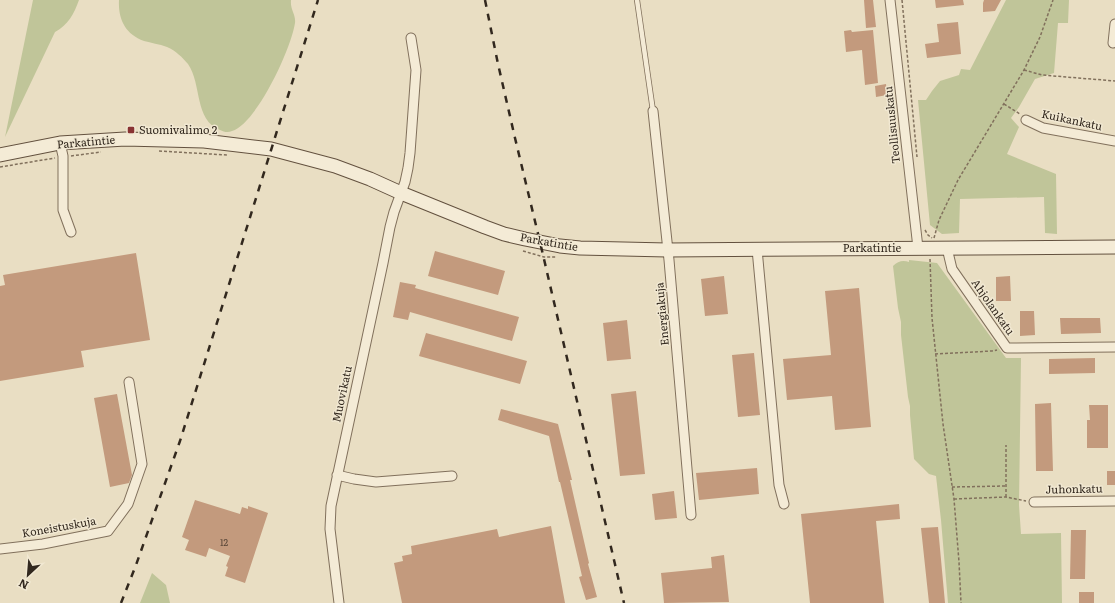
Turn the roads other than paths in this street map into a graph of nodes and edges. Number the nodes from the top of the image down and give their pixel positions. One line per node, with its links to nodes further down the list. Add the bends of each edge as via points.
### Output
1 (637, 0): 6 (lane)
2 (890, 0): 14 (street, Teollisuuskatu)
3 (1115, 24): 5 (street)
4 (411, 38): 11 (street, Muovikatu, via 416,70 410,153)
5 (1113, 43)
6 (653, 111): 17 (street, Energiakuja)
7 (1026, 120): 8 (street, Kuikankatu, via 1042,128)
8 (1115, 141)
9 (60, 143): 10 (street, Parkatintie); 11 (street, Parkatintie, via 125,139 204,141 271,148 335,166); 12 (street, via 63,156 63,210)
10 (0, 155)
11 (401, 193): 17 (street, Parkatintie, via 485,227 525,239 580,248); 20 (street, Muovikatu, via 390,227)
12 (71, 232)
13 (1115, 247): 15 (street, Parkatintie)
14 (918, 248): 15 (street, Parkatintie); 16 (street, Parkatintie)
15 (948, 248): 18 (street, Ahjolankatu, via 952,269 1007,348)
16 (757, 249): 17 (street, Parkatintie); 24 (street)
17 (667, 250): 25 (street, Energiakuja)
18 (1115, 347)
19 (129, 382): 26 (street, Koneistuskuja, via 142,464 128,504 108,531 43,544)
20 (337, 475): 21 (street, via 376,482); 27 (street, Muovikatu, via 330,529)
21 (452, 476)
22 (1115, 501): 23 (street, Juhonkatu)
23 (1034, 502)
24 (784, 504)
25 (691, 515)
26 (0, 549)
27 (339, 603)

